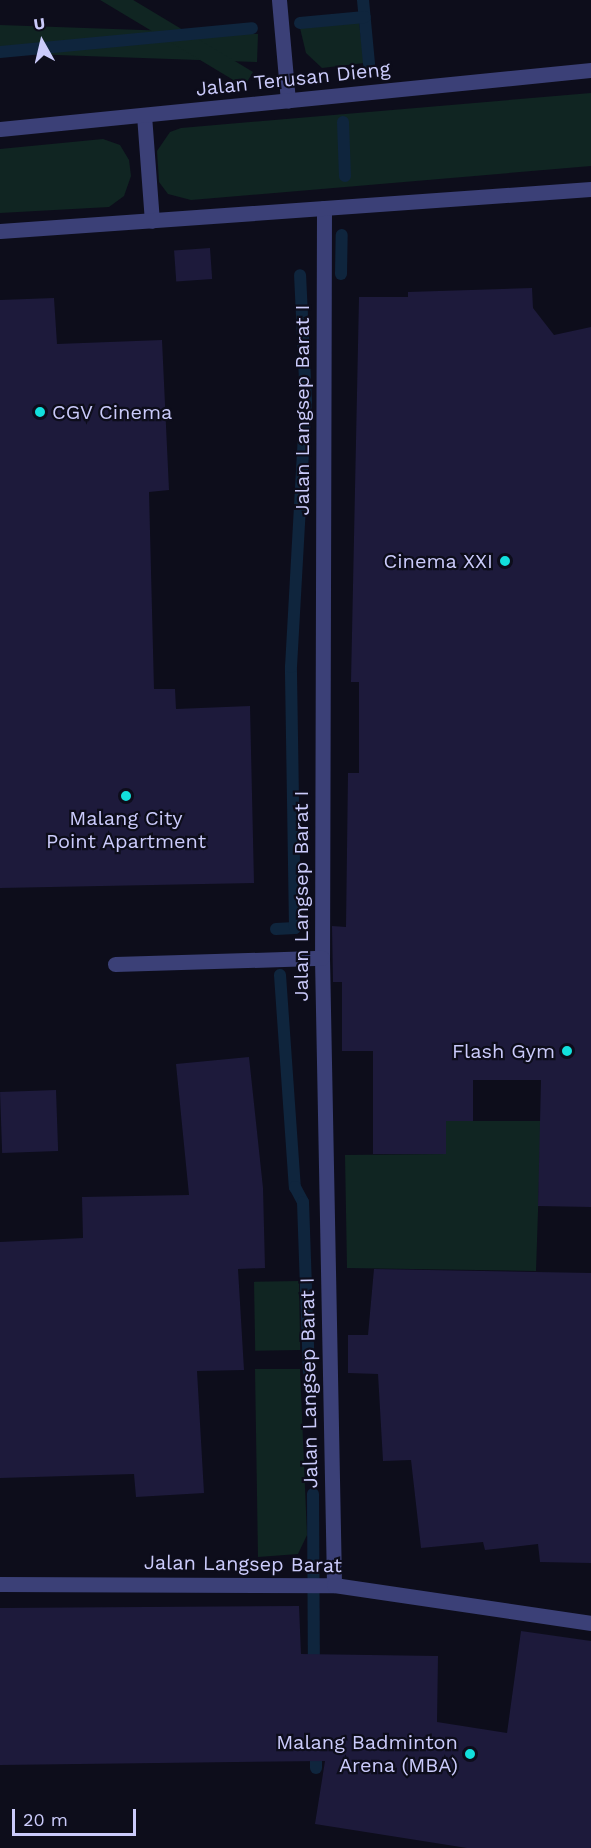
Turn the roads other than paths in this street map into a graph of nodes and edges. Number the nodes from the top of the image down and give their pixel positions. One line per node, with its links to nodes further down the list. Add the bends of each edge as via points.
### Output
1 (279, 0): 3 (street)
2 (591, 70): 3 (street, Jalan Terusan Dieng)
3 (288, 101): 4 (street, Jalan Terusan Dieng)
4 (144, 115): 5 (street, Jalan Terusan Dieng); 8 (street)
5 (0, 129)
6 (591, 189): 7 (street)
7 (324, 208): 8 (street); 10 (street, Jalan Langsep Barat I)
8 (152, 221): 9 (street)
9 (0, 231)
10 (322, 958): 11 (street); 13 (street, Jalan Langsep Barat I)
11 (115, 964)
12 (0, 1584): 13 (street, Jalan Langsep Barat)
13 (334, 1585): 14 (street, Jalan Langsep Barat)
14 (591, 1623)

